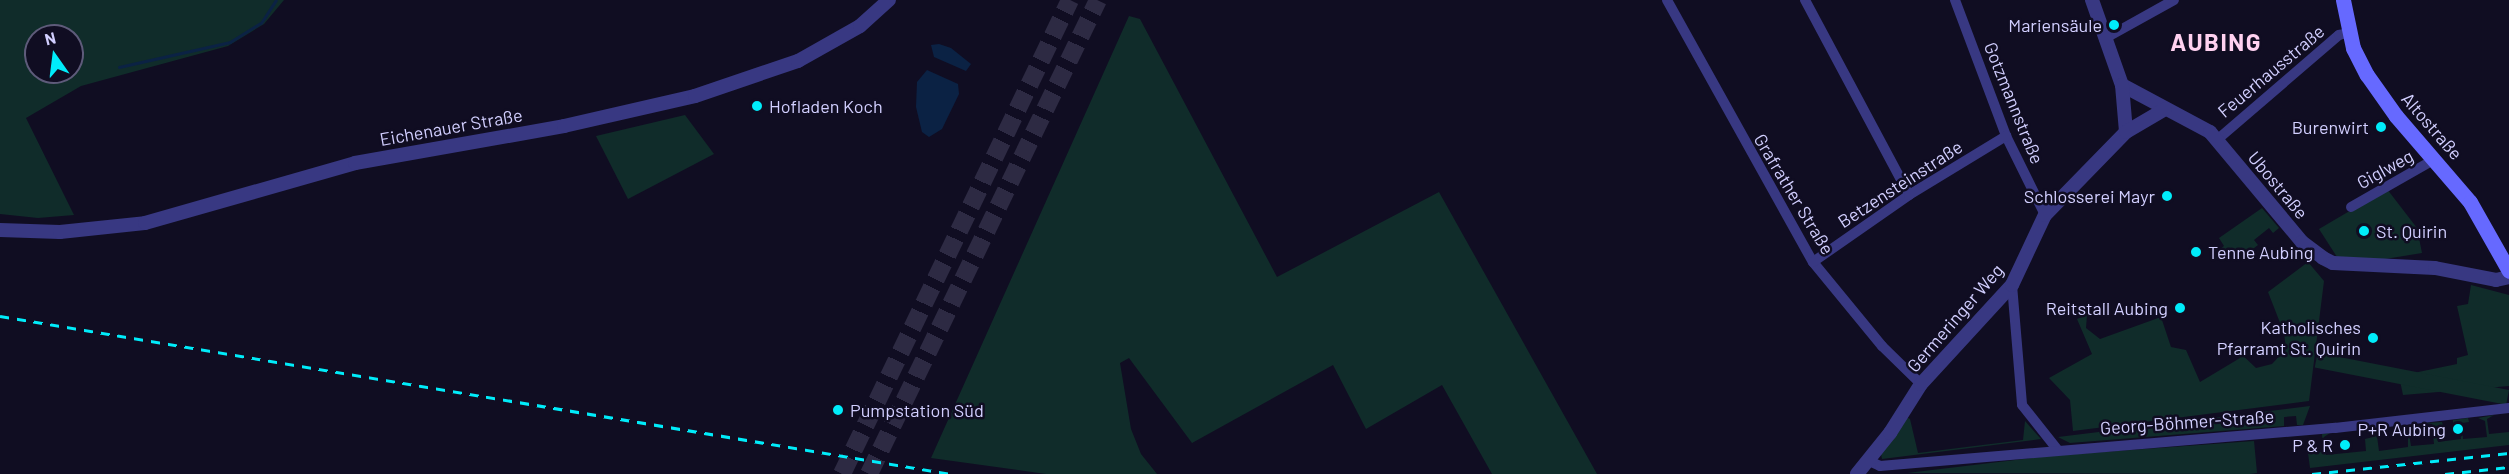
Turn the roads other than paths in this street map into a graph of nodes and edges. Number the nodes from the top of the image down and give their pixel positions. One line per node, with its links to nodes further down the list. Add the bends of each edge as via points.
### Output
1 (890, 0): 19 (street, Eichenauer Straße, via 860,26 798,61 684,99 564,126 355,163 145,223 60,232)
2 (1667, 0): 20 (street, Grafrather Straße)
3 (1805, 0): 16 (street)
4 (1955, 0): 13 (street, Gotzmannstraße)
5 (2091, 0): 9 (street)
6 (2174, 0): 9 (street)
7 (2343, 0): 8 (main road, Altostraße)
8 (2348, 33): 14 (street, Feuerhausstraße, via 2339,35); 15 (main road, Altostraße, via 2378,92)
9 (2104, 39): 10 (street)
10 (2122, 85): 11 (street, Ubostraße); 12 (street)
11 (2165, 109): 12 (street, Germeringer Weg); 14 (street, Ubostraße)
12 (2126, 132): 18 (street, Germeringer Weg)
13 (2006, 136): 16 (street, Betzensteinstraße); 18 (street, Gotzmannstraße)
14 (2218, 139): 22 (street, Ubostraße, via 2301,242 2323,258 2333,262 2435,268 2496,280)
15 (2435, 159): 17 (street, Giglweg); 21 (main road, Altostraße, via 2470,202)
16 (1909, 195): 20 (street, Betzensteinstraße)
17 (2351, 207)
18 (2045, 215): 23 (street, Germeringer Weg)
19 (0, 230)
20 (1813, 262): 24 (street, Grafrather Straße, via 1882,346)
21 (2509, 271)
22 (2509, 277)
23 (2012, 285): 24 (street, Germeringer Weg); 26 (street, via 2022,405)
24 (1921, 384): 27 (street, Germeringer Weg)
25 (2509, 408): 26 (street, Georg-Böhmer-Straße, via 2335,428)
26 (2057, 449): 27 (street, Georg-Böhmer-Straße, via 1880,466)
27 (1869, 461): 28 (street, Germeringer Weg)
28 (1857, 474)

